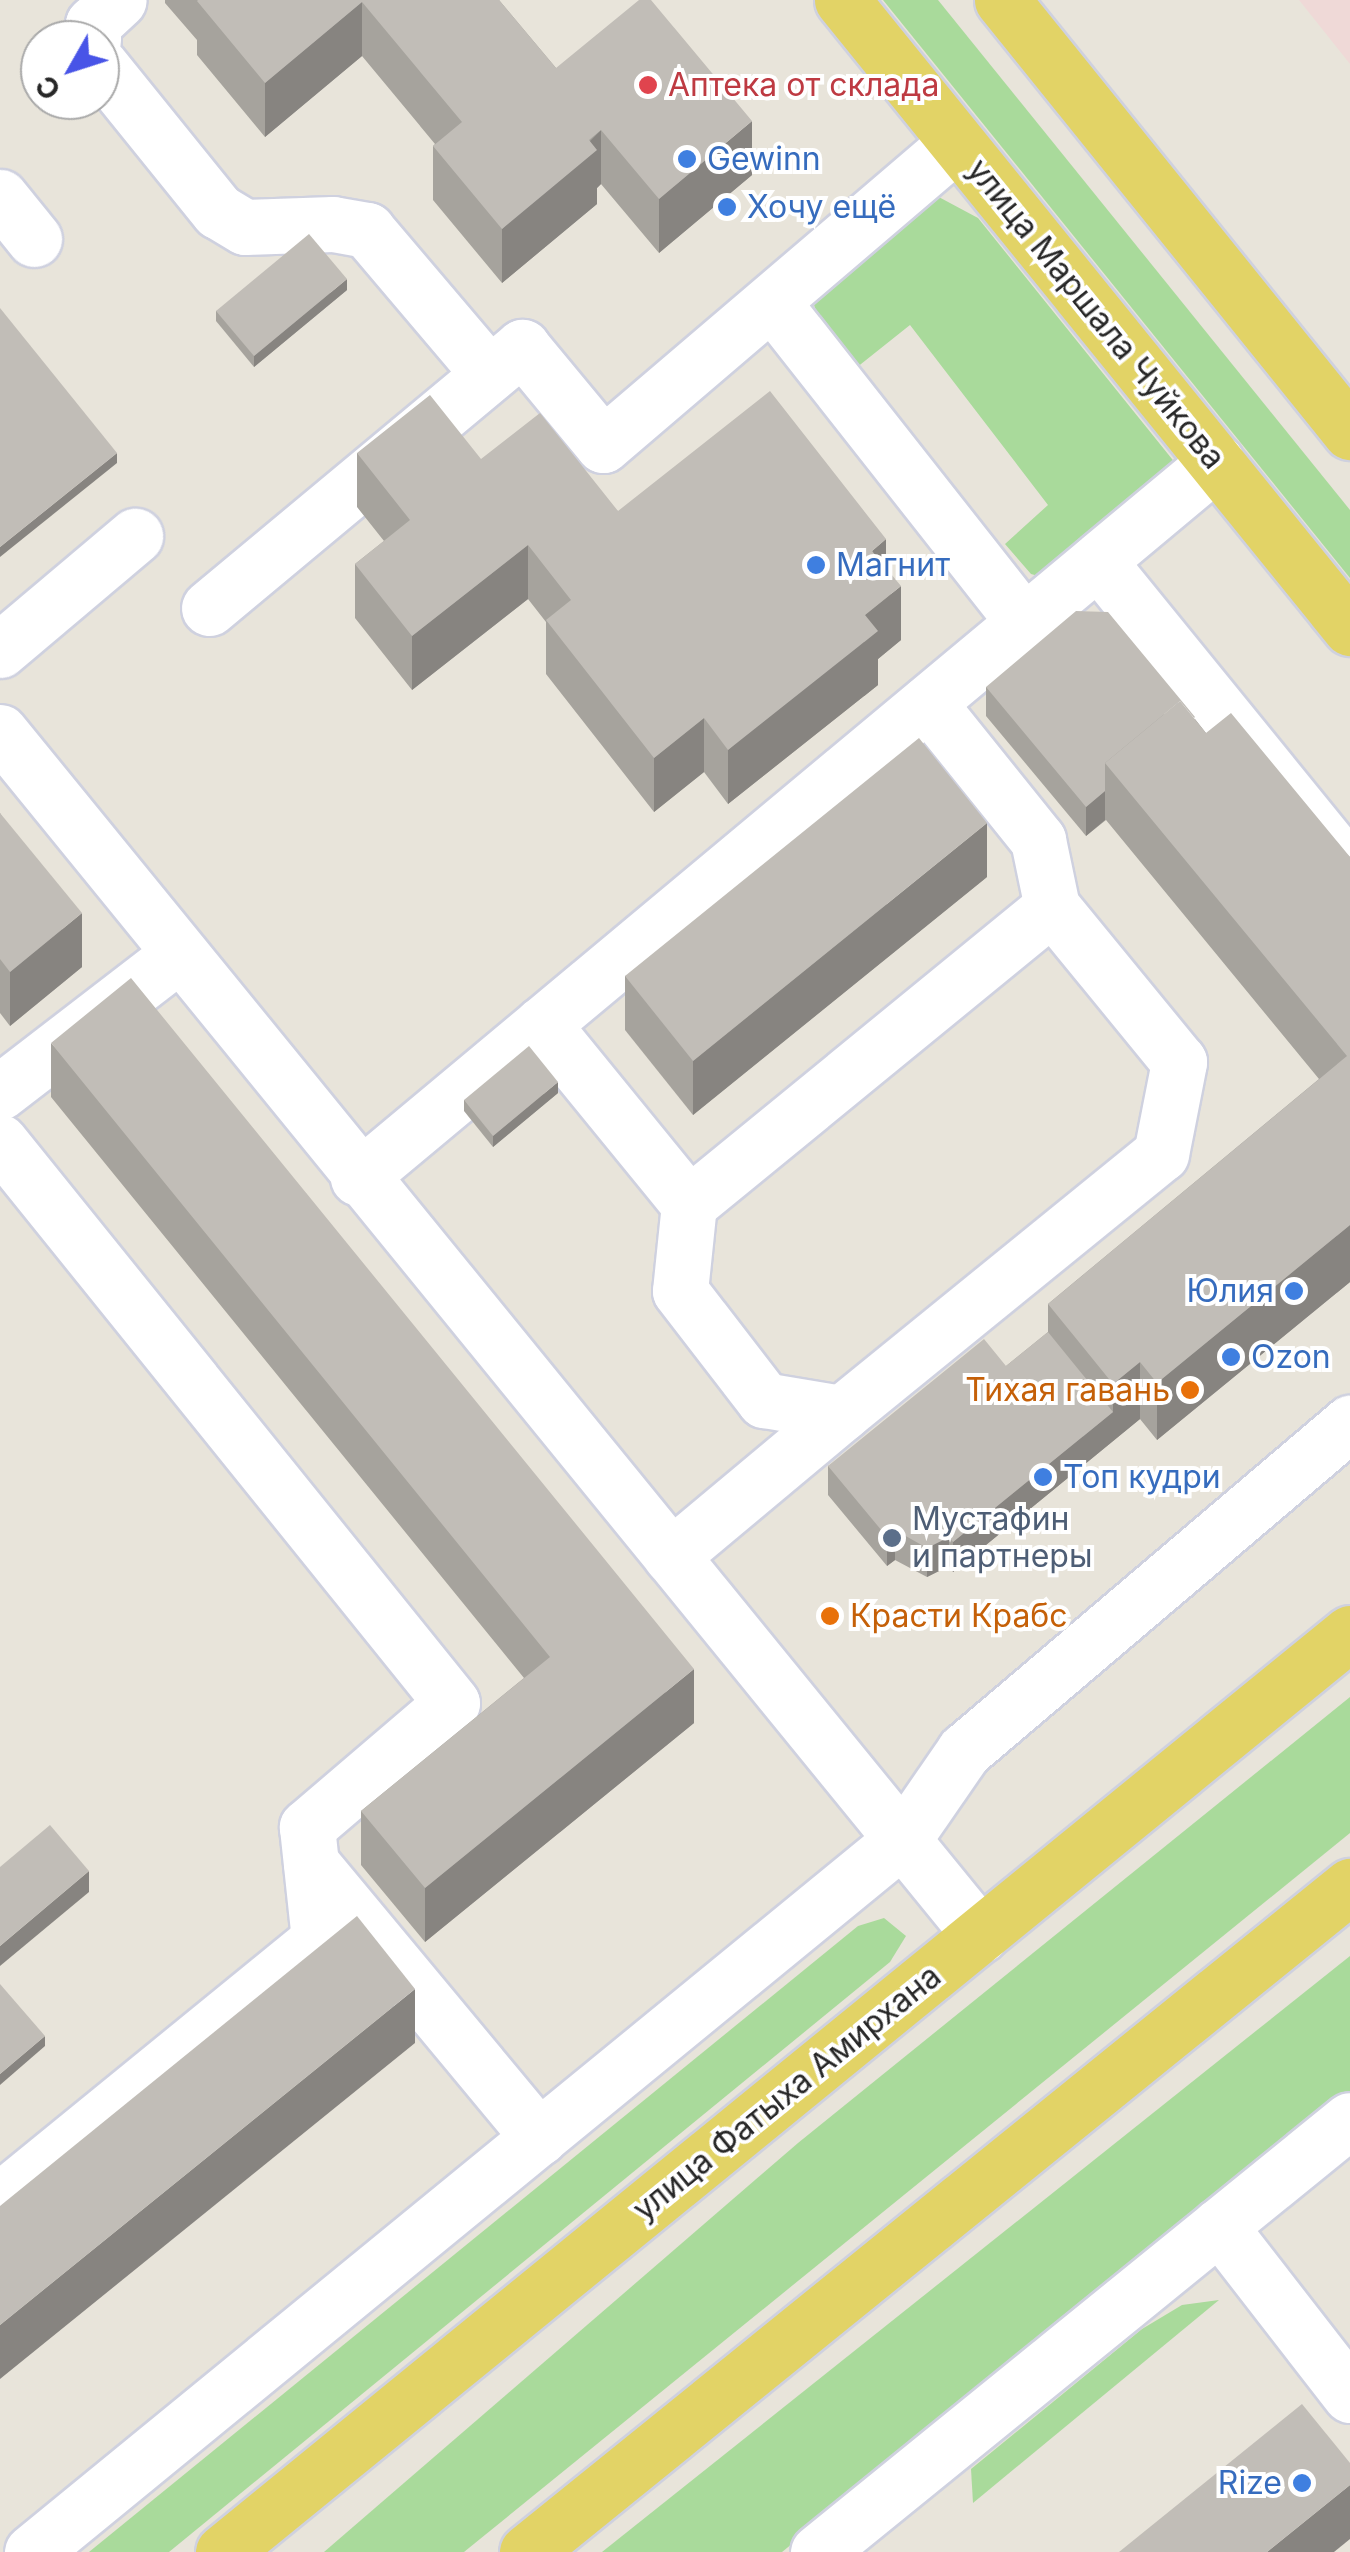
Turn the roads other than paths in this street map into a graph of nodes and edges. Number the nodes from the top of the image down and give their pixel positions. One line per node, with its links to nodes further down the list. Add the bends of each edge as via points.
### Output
1 (120, 0): 4 (lane)
2 (842, 0): 6 (main road, улица Маршала Чуйкова)
3 (1002, 0): 11 (main road)
4 (98, 20)
5 (120, 90): 10 (lane, via 218,211 245,227 333,224 367,230)
6 (958, 143): 9 (lane); 12 (main road, улица Маршала Чуйкова)
7 (0, 197): 8 (lane)
8 (34, 239)
9 (772, 302): 10 (lane, via 603,445 522,347); 16 (lane)
10 (488, 374): 15 (lane)
11 (1350, 432)
12 (1216, 462): 14 (lane); 17 (main road, улица Маршала Чуйкова)
13 (135, 536): 18 (lane)
14 (1098, 561): 16 (lane); 21 (lane)
15 (209, 608)
16 (1024, 622): 19 (lane)
17 (1350, 628)
18 (0, 650)
19 (928, 703): 22 (lane, via 1038,840); 24 (lane)
20 (0, 732): 23 (lane)
21 (1350, 871)
22 (1052, 907): 28 (lane); 29 (lane, via 1179,1062 1161,1154)
23 (178, 954): 25 (lane); 27 (lane)
24 (542, 1024): 27 (lane); 28 (lane)
25 (0, 1092)
26 (0, 1142): 34 (lane, via 452,1703 307,1827)
27 (358, 1178): 31 (lane)
28 (688, 1204): 29 (lane, via 680,1291 764,1400)
29 (842, 1413): 31 (lane)
30 (1350, 1423): 33 (lane, via 964,1752)
31 (672, 1556): 33 (lane)
32 (1350, 1634): 36 (main road, улица Фатыха Амирхана)
33 (904, 1838): 36 (lane); 38 (lane)
34 (311, 1863): 38 (lane); 39 (lane, via 319,1940)
35 (1350, 1886): 44 (main road)
36 (980, 1935): 43 (main road, улица Фатыха Амирхана)
37 (1350, 2120): 40 (lane)
38 (539, 2138): 42 (lane)
39 (0, 2200)
40 (1219, 2226): 41 (lane); 45 (lane)
41 (1350, 2395)
42 (32, 2552)
43 (223, 2552)
44 (527, 2552)
45 (818, 2552)

